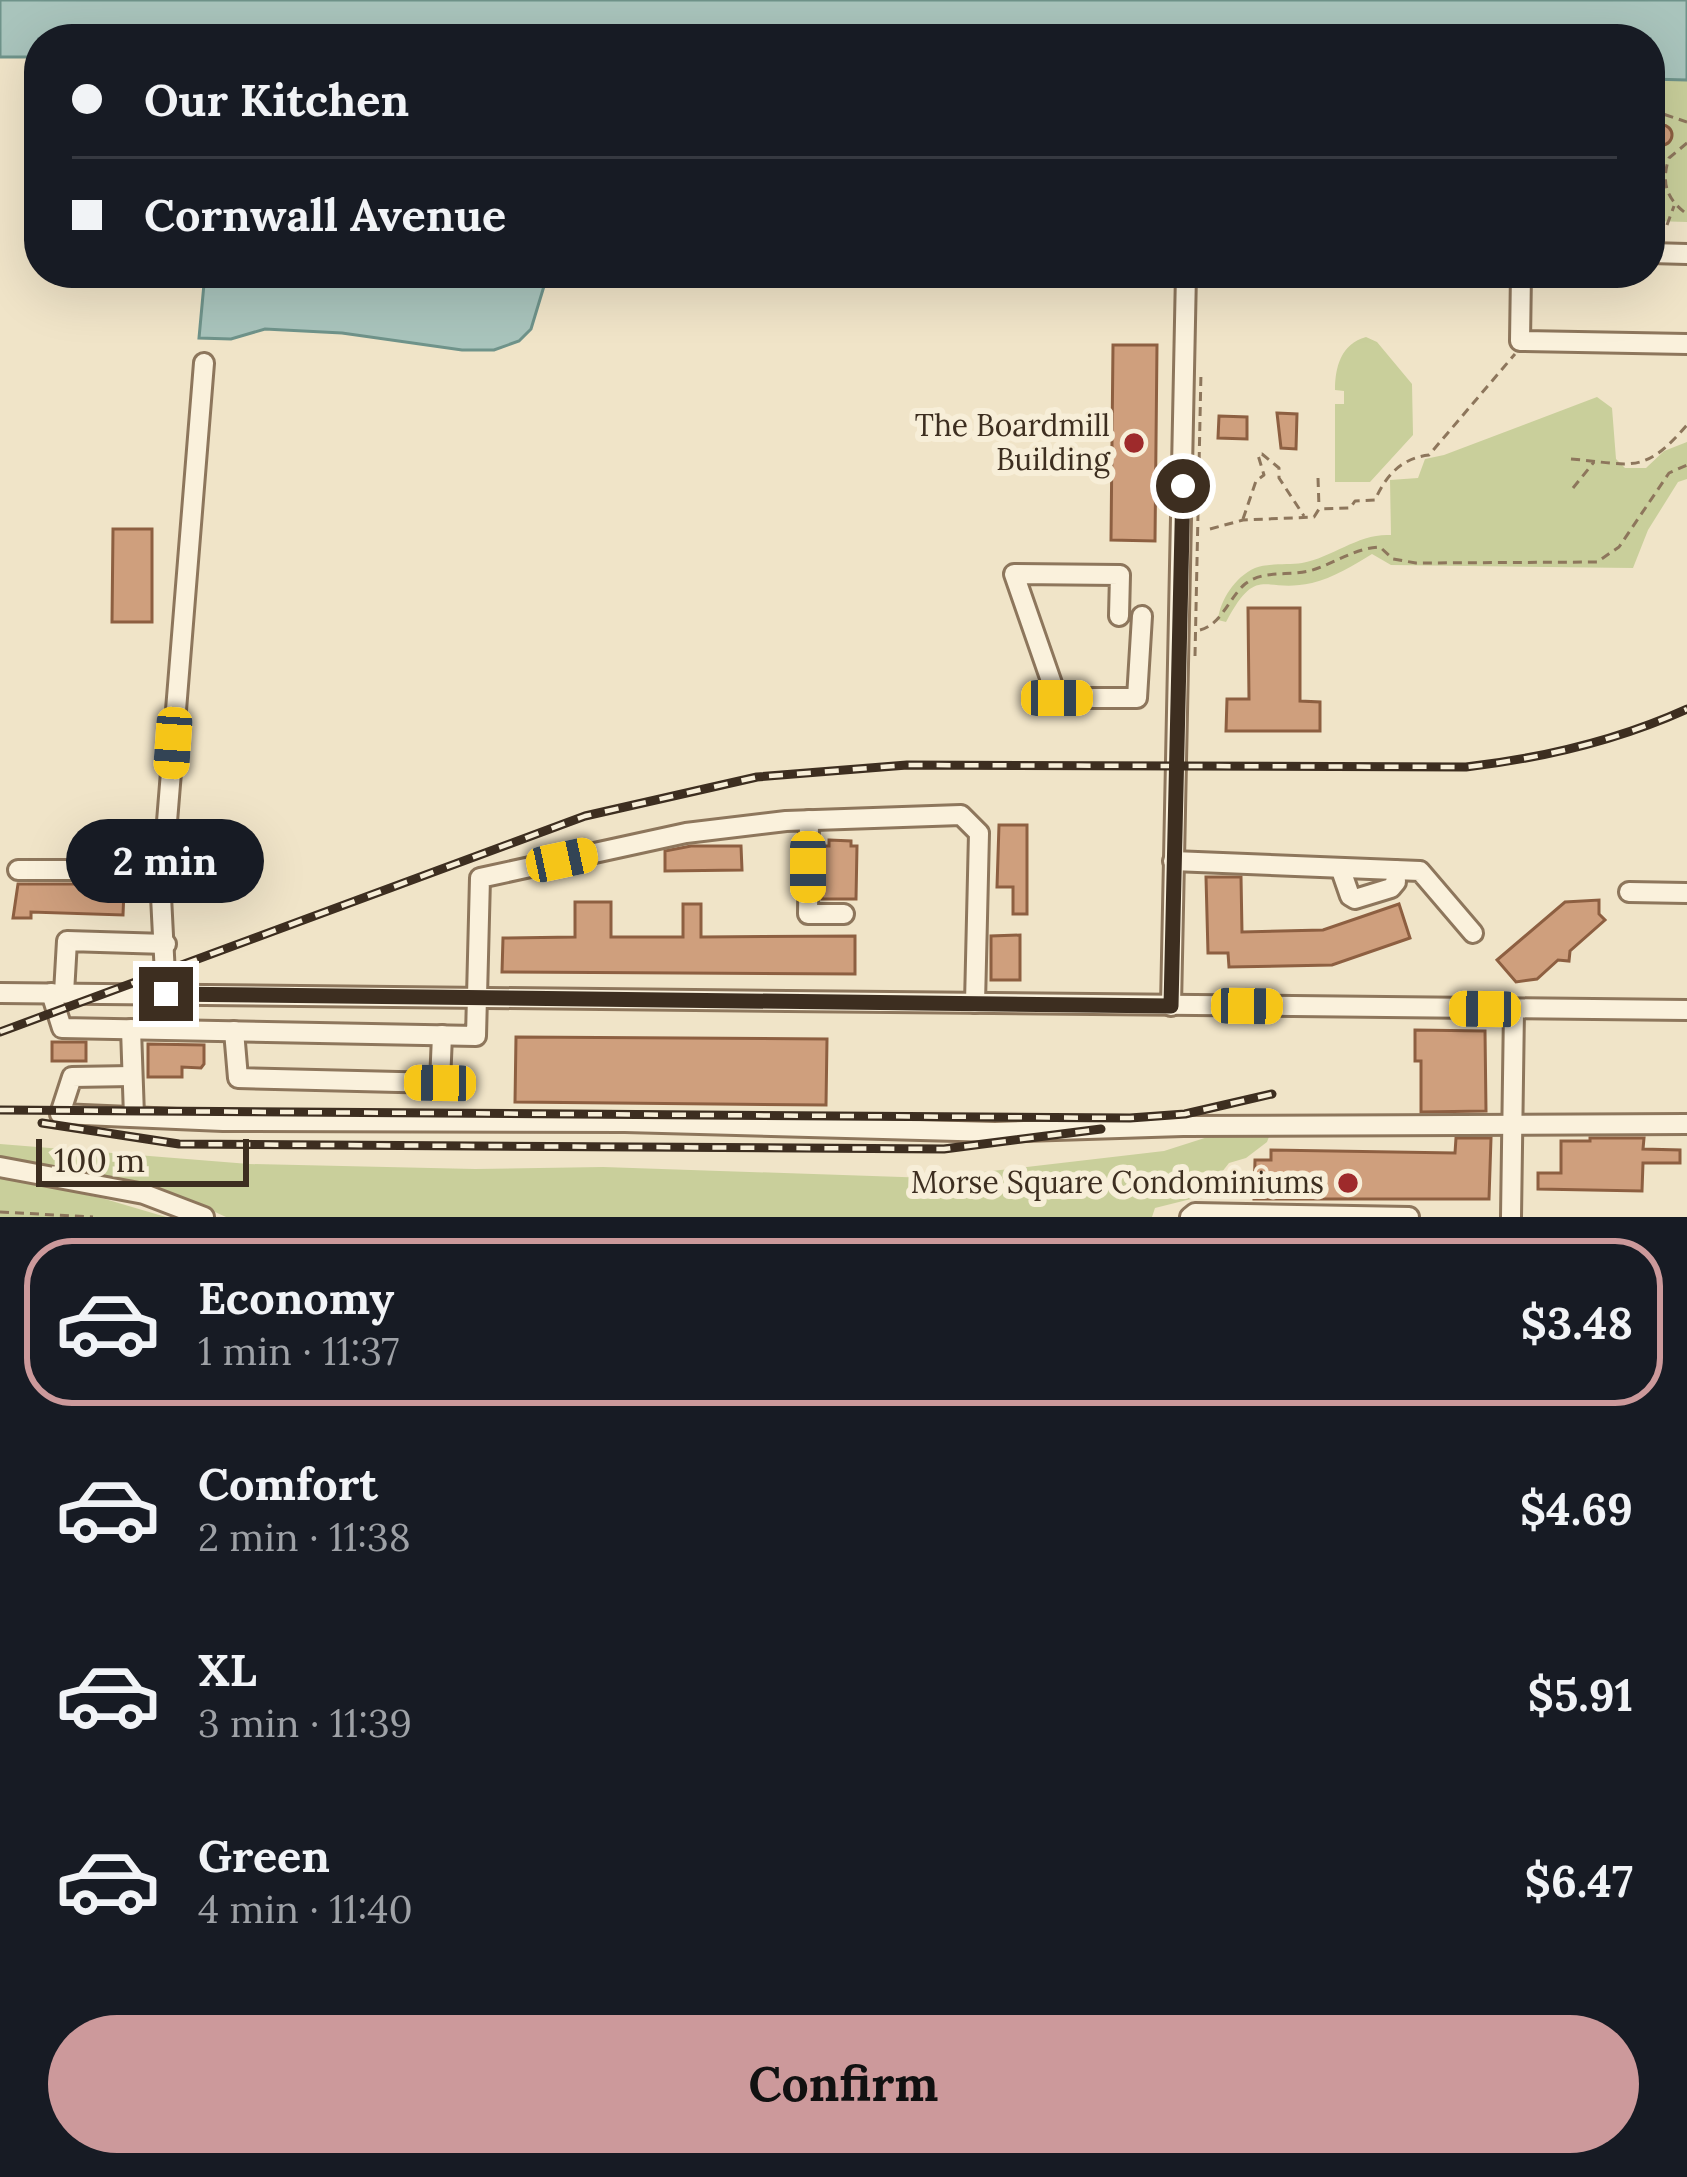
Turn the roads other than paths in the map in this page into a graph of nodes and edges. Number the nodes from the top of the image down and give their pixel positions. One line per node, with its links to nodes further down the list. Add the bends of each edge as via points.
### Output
1 (1186, 288): 8 (street)
2 (1521, 288): 3 (street, via 1520,341)
3 (1687, 344)
4 (204, 363): 14 (street)
5 (1119, 616): 7 (street, via 1120,575 1014,574 1057,698 1137,698)
6 (1142, 616): 7 (street)
7 (1139, 647): 8 (street)
8 (1178, 650): 10 (street)
9 (809, 820): 17 (street, via 808,914); 23 (street, via 686,832 480,878); 24 (street, via 961,814 979,833)
10 (1173, 861): 13 (street); 25 (street)
11 (1395, 869): 13 (street); 13 (street, via 1391,888 1355,899); 18 (street, via 1420,872)
12 (19, 870): 14 (street, via 100,870)
13 (1341, 870)
14 (161, 891): 19 (street)
15 (1629, 892): 16 (street)
16 (1687, 893)
17 (844, 914)
18 (1473, 933)
19 (166, 944): 21 (street, via 67,941); 22 (street)
20 (0, 993): 21 (street)
21 (57, 993): 22 (street); 28 (street, via 62,1028)
22 (166, 994): 23 (street)
23 (477, 998): 24 (street); 30 (street, via 476,1036)
24 (975, 1004): 25 (street)
25 (1171, 1006): 26 (street)
26 (1514, 1009): 27 (street); 33 (street)
27 (1687, 1010)
28 (131, 1029): 29 (street); 31 (street)
29 (234, 1031): 30 (street); 30 (street, via 238,1078 440,1083)
30 (442, 1036)
31 (132, 1076): 32 (street); 32 (street, via 72,1077 60,1114)
32 (134, 1116): 33 (street, via 995,1132)
33 (1513, 1123): 34 (street); 40 (street)
34 (1687, 1124)
35 (0, 1167): 38 (street, via 144,1194)
36 (1256, 1214): 37 (street); 39 (street)
37 (1193, 1215)
38 (204, 1217)
39 (1409, 1217)
40 (1511, 1217)

